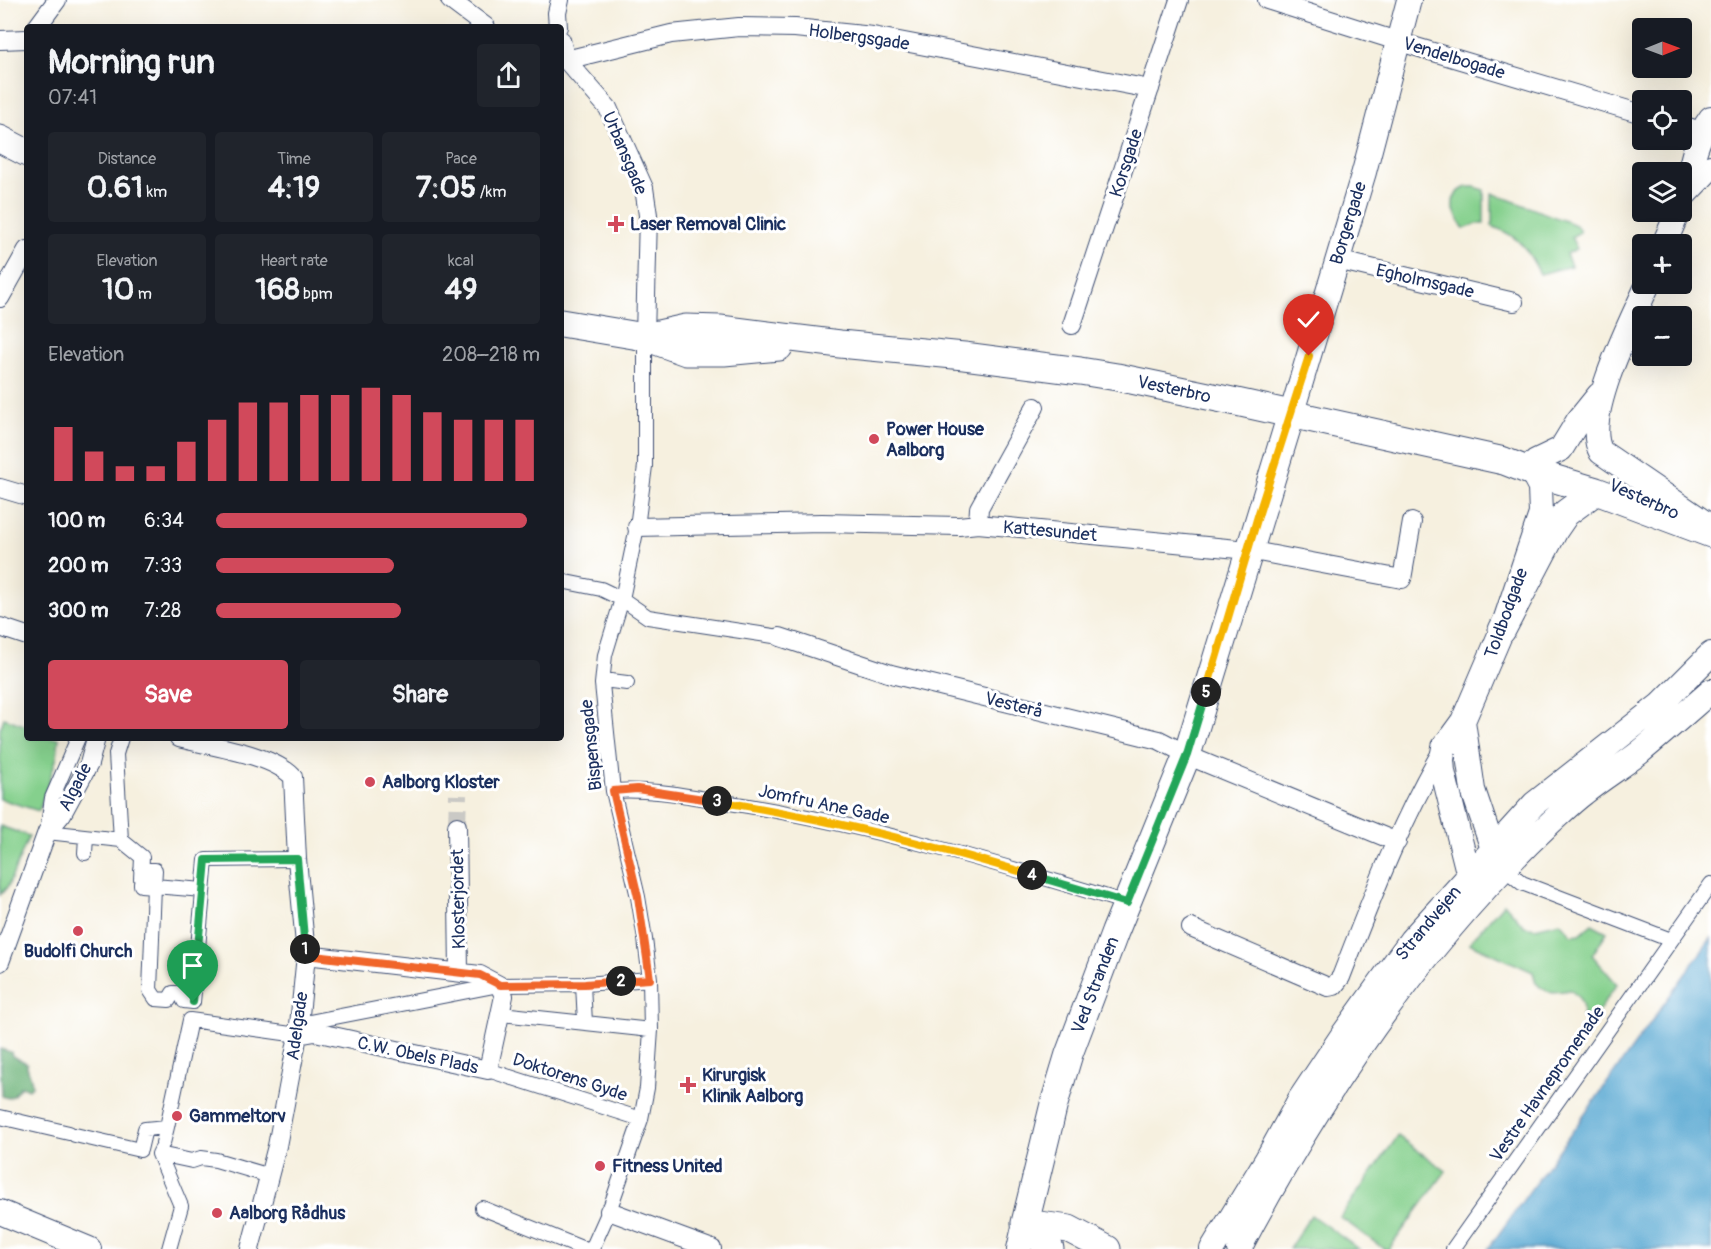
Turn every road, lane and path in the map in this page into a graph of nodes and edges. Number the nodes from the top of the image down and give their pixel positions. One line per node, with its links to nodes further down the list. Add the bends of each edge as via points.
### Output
1 (57, 0): 7 (street)
2 (450, 0): 8 (street)
3 (560, 0): 9 (street)
4 (1179, 0): 15 (street, Korsgade)
5 (1267, 0): 12 (street, Vendelbogade)
6 (1409, 0): 12 (street, Borgergade)
7 (39, 24)
8 (482, 24)
9 (558, 24)
10 (24, 39): 11 (street)
11 (0, 40)
12 (1400, 42): 16 (street, Vendelbogade); 26 (street, Borgergade)
13 (564, 62): 15 (street, Holbergsgade, via 671,34 739,27 795,28 873,36)
14 (564, 63): 32 (street, Urbansgade, via 608,108 644,188 648,215)
15 (1150, 89): 31 (street, Korsgade)
16 (1632, 111)
17 (1701, 130): 21 (street)
18 (0, 139): 20 (main road)
19 (0, 151): 22 (main road)
20 (24, 151)
21 (1691, 162)
22 (24, 163)
23 (1711, 167): 24 (street)
24 (1692, 190)
25 (24, 255): 28 (street)
26 (1336, 260): 29 (street, Egholmsgade); 35 (street, Borgergade)
27 (1644, 294): 33 (street)
28 (0, 298)
29 (1514, 302)
30 (564, 324): 32 (main road, Vesterbro)
31 (1072, 325)
32 (645, 337): 35 (main road, Vesterbro, via 686,328 720,329 964,356 1117,376); 42 (street, Bispensgade, via 645,466)
33 (1603, 391): 36 (street, via 1561,449); 43 (street, via 1596,436 1601,452)
34 (1035, 406): 41 (street, via 979,508)
35 (1291, 415): 36 (main road, Vesterbro); 44 (main road, Borgergade)
36 (1534, 467): 38 (main road, Vesterbro); 43 (main road, Vesterbro, via 1599,479); 48 (street, Toldbodgade, via 1542,500 1541,514)
37 (0, 488): 39 (street)
38 (1596, 491): 43 (main road, Vesterbro); 48 (main road, via 1566,513 1555,529)
39 (24, 495)
40 (1412, 522): 44 (street, Kattesundet, via 1402,579)
41 (978, 524): 42 (street, Kattesundet); 44 (street, Kattesundet)
42 (637, 527): 46 (street, Bispensgade)
43 (1711, 531)
44 (1248, 550): 61 (main road, Borgergade)
45 (564, 582): 46 (street, Vesterå)
46 (622, 599): 50 (street, Vesterå, via 648,617); 52 (street, Bispensgade, via 605,655)
47 (0, 627): 49 (street)
48 (1502, 630): 55 (street, Toldbodgade)
49 (24, 635)
50 (780, 637): 61 (street, Vesterå, via 903,677 1160,740)
51 (1711, 654): 70 (street, Strandvejen, via 1660,705 1534,804)
52 (603, 680): 53 (street); 62 (street, Bispensgade)
53 (627, 683)
54 (1711, 691): 70 (street, Strandvejen, via 1638,754)
55 (1463, 721): 60 (street, Toldbodgade); 70 (street, via 1469,772)
56 (77, 741): 64 (street, Algade, via 52,798)
57 (95, 741): 64 (street, Algade, via 89,764 62,814)
58 (120, 741): 66 (street, Algade, via 116,753)
59 (190, 741): 69 (street, Adelgade, via 270,762 289,772 293,777)
60 (1444, 747): 67 (street, Toldbodgade); 71 (street, via 1443,772)
61 (1187, 755): 67 (street, Vesterå); 75 (main road, Ved Stranden)
62 (613, 791): 75 (street, Jomfru Ane Gade, via 637,789 753,807 870,831 950,850); 82 (street, Bispensgade, via 638,897)
63 (457, 826): 81 (street, Klosterjordet)
64 (47, 832): 65 (street, Algade); 77 (street, Algade)
65 (86, 837): 66 (street, Algade); 68 (street, Algade)
66 (121, 840): 72 (street, via 142,857)
67 (1397, 842): 76 (street, via 1334,986 1328,987)
68 (85, 853)
69 (297, 859): 74 (street, via 206,860); 79 (street, Adelgade)
70 (1498, 859): 71 (street, Strandvejen); 78 (street, via 1522,883); 109 (street, Strandvejen, via 1475,899 1360,1047 1289,1156)
71 (1469, 876): 108 (street, Strandvejen, via 1411,940 1344,1033 1300,1099)
72 (146, 878): 74 (street); 74 (street, via 150,990 156,999 169,1000 172,993 181,993 184,1001 193,1002)
73 (1711, 884): 78 (street, Vestre Havnepromenade)
74 (203, 890)
75 (1127, 903): 98 (main road, Ved Stranden, via 1069,1054)
76 (1191, 928)
77 (4, 936): 80 (street, Algade)
78 (1671, 940): 110 (street, Vestre Havnepromenade)
79 (306, 955): 81 (street); 87 (street, Adelgade)
80 (0, 962)
81 (459, 972): 84 (street, via 480,975)
82 (650, 979): 83 (street); 88 (street, Bispensgade)
83 (583, 984): 84 (street); 86 (street)
84 (500, 985): 85 (street, C.W. Obels Plads, via 504,996); 87 (street, C.W. Obels Plads)
85 (501, 1014): 86 (street); 89 (street, C.W. Obels Plads)
86 (585, 1023): 88 (street)
87 (298, 1030): 89 (street, C.W. Obels Plads); 92 (street, via 191,1016); 94 (street, Adelgade)
88 (651, 1030): 91 (street, Bispensgade)
89 (488, 1070): 91 (street, Doktorens Gyde)
90 (0, 1117): 92 (street, via 140,1150 145,1129)
91 (641, 1119): 96 (street, Bispensgade)
92 (166, 1127): 93 (street)
93 (161, 1149): 94 (street, via 192,1161 216,1160); 100 (street, via 181,1206)
94 (270, 1176): 101 (street, Adelgade)
95 (482, 1208): 102 (street)
96 (609, 1211): 103 (street, Bispensgade); 104 (street)
97 (0, 1212): 99 (street)
98 (1025, 1223): 105 (street, Ved Stranden); 106 (main road); 107 (main road, via 1069,1229)
99 (89, 1249)
100 (169, 1249)
101 (250, 1249)
102 (584, 1249)
103 (592, 1249)
104 (712, 1249)
105 (1019, 1249)
106 (1050, 1249)
107 (1107, 1249)
108 (1212, 1249)
109 (1239, 1249)
110 (1453, 1249)

